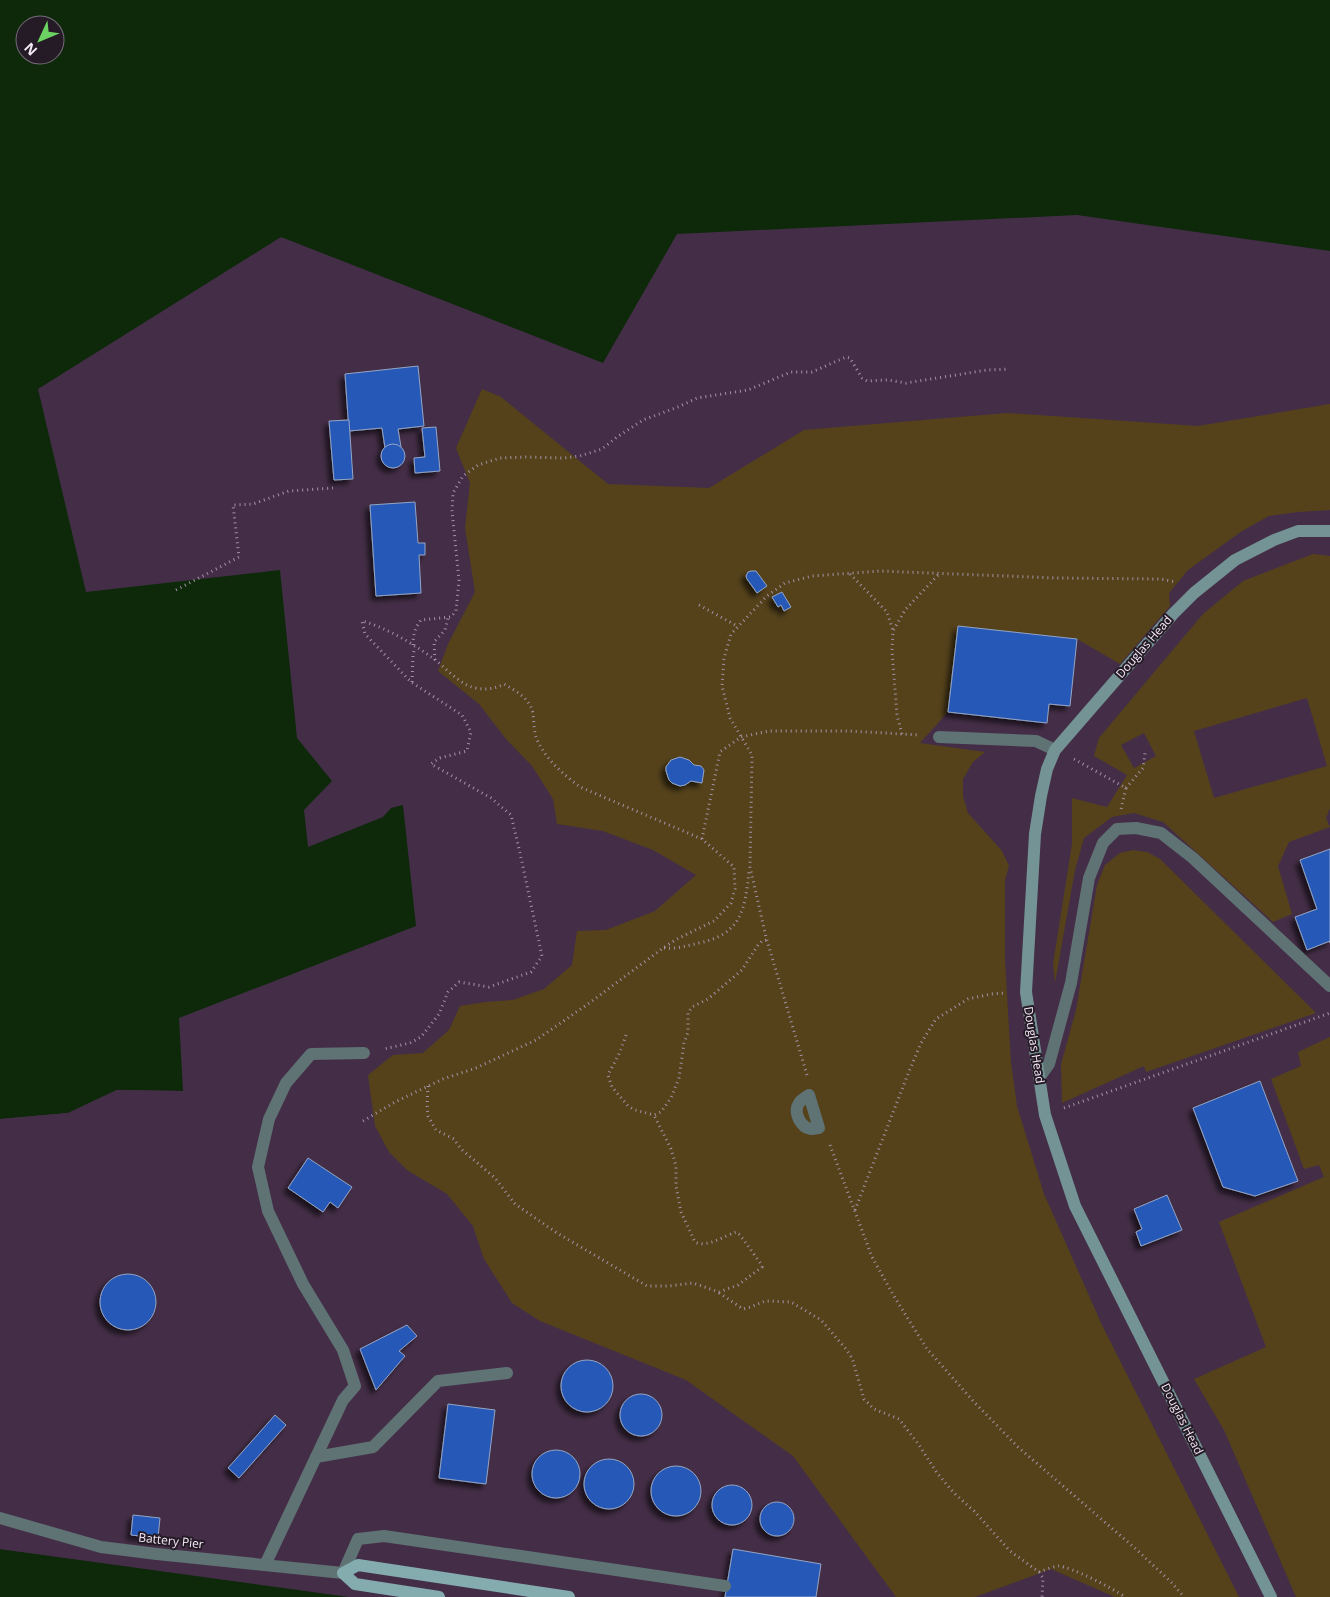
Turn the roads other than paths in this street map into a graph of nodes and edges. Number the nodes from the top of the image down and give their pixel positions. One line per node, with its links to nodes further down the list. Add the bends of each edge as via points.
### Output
1 (1330, 531): 3 (main road, Douglas Head, via 1298,532 1235,560 1173,614)
2 (939, 737): 3 (street, via 1036,741)
3 (1055, 750): 6 (main road, Douglas Head, via 1047,769 1035,834 1026,992)
4 (1330, 986): 6 (street, via 1193,858 1161,833 1136,828 1117,830 1103,843 1088,878 1071,983 1049,1064)
5 (364, 1053): 8 (street, via 311,1054 286,1083 269,1119 258,1167 268,1211 303,1284 343,1350 355,1386 343,1400)
6 (1039, 1078): 15 (main road, Douglas Head, via 1045,1115 1074,1206)
7 (507, 1373): 8 (street, via 438,1381 373,1447)
8 (316, 1457): 10 (street)
9 (0, 1518): 10 (street, Battery Pier, via 101,1547)
10 (265, 1565): 11 (street, Battery Pier)
11 (343, 1573): 12 (street, via 358,1539 384,1536); 13 (main road, Battery Pier, via 355,1584); 14 (main road, Battery Pier, via 358,1565)
12 (725, 1586)
13 (439, 1597)
14 (569, 1597)
15 (1271, 1597)

